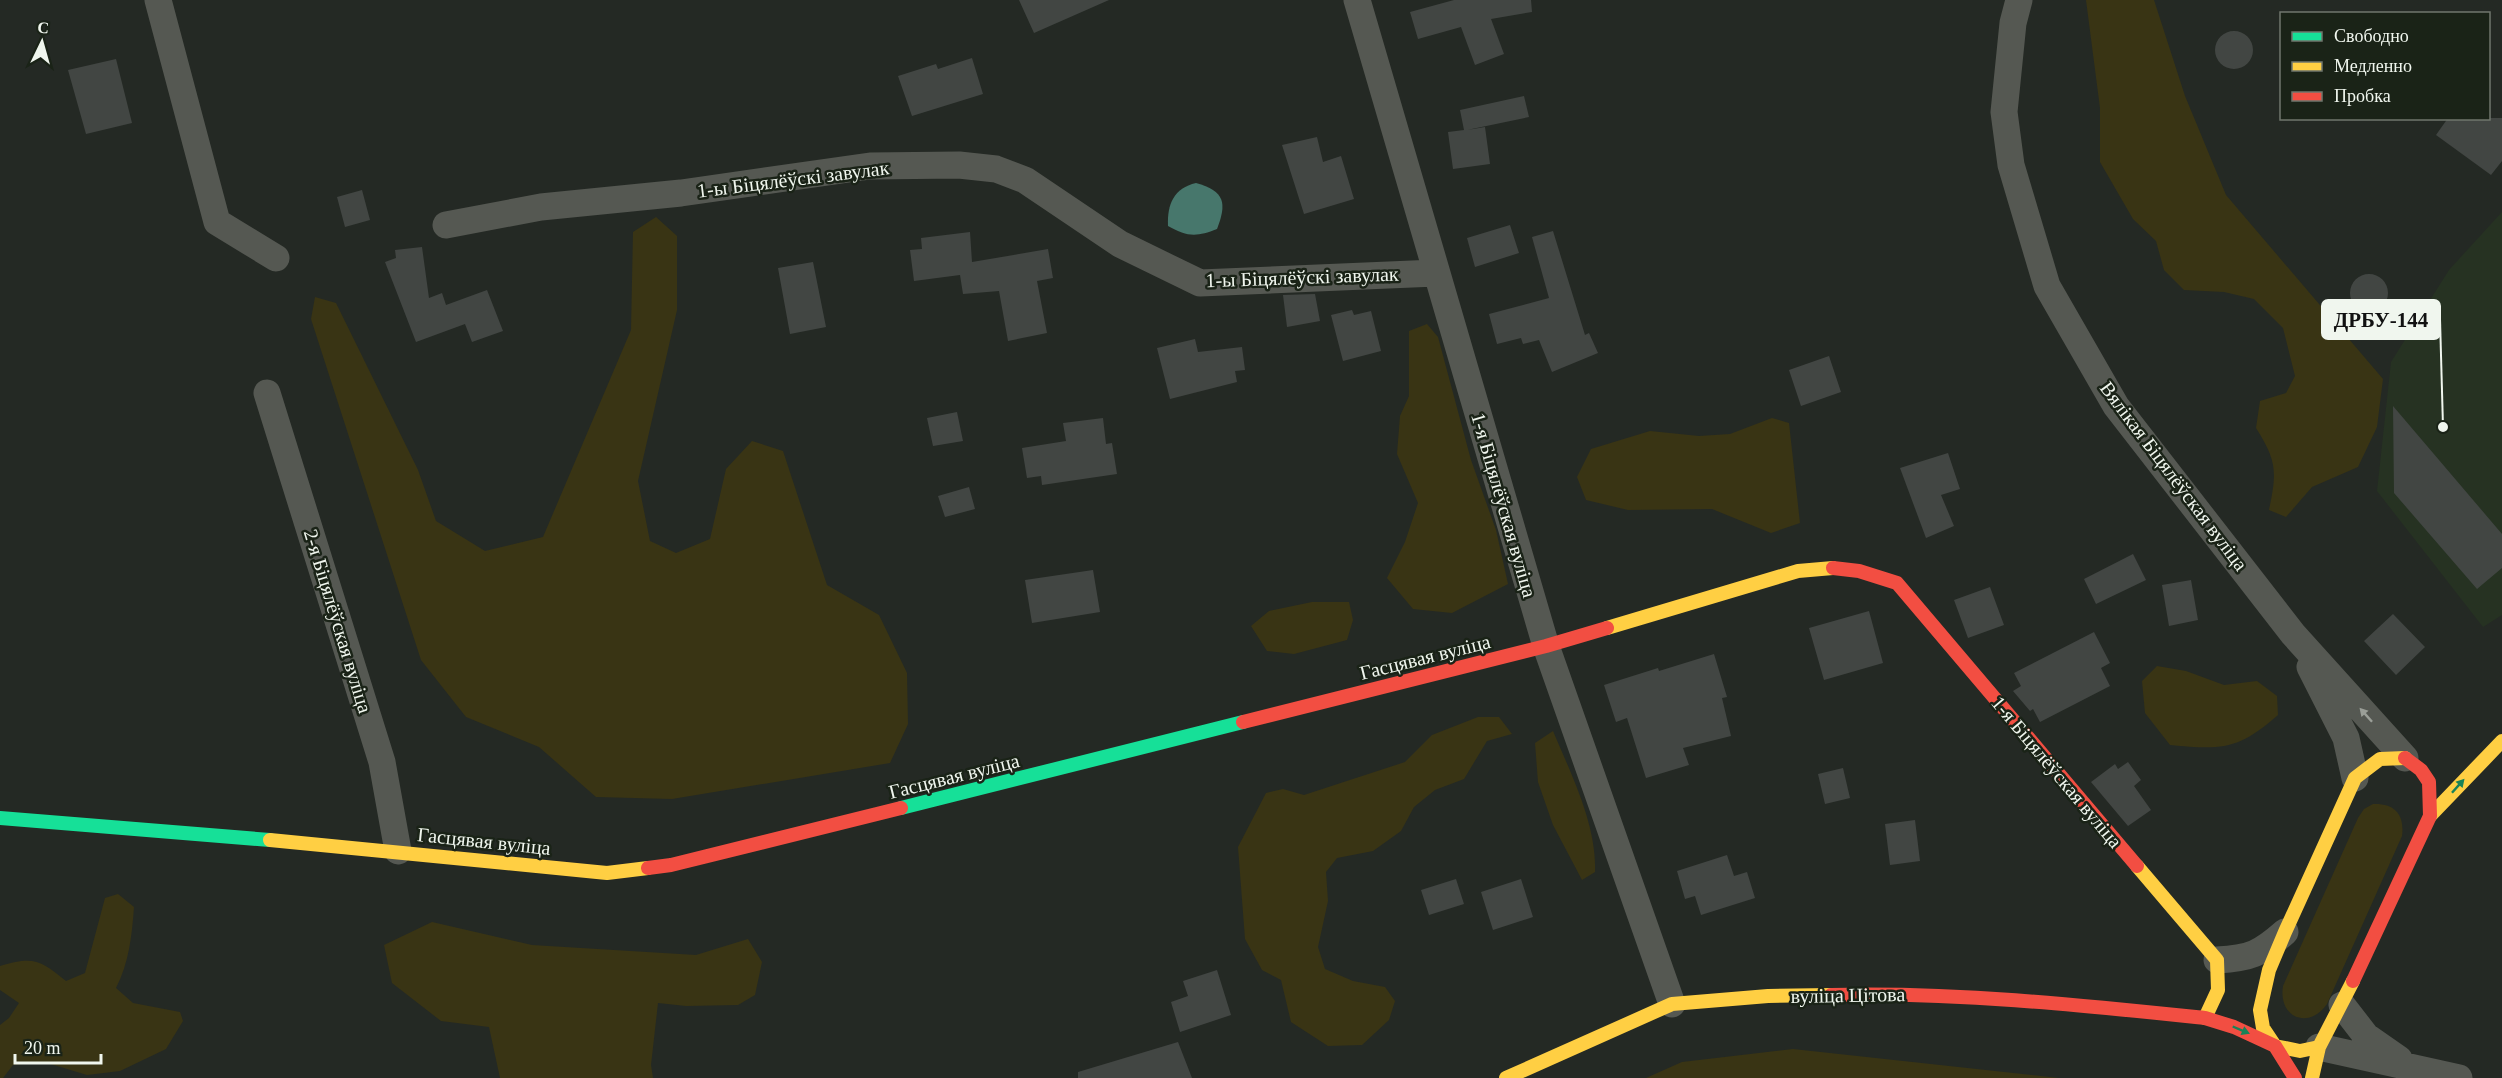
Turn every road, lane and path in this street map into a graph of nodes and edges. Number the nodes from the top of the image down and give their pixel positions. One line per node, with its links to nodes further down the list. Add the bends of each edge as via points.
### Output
1 (158, 0): 5 (street, via 217,222)
2 (1357, 0): 6 (street, 1-я Біцялёўская вуліца)
3 (2019, 0): 9 (street, Вялікая Біцялёўская вуліца, via 2004,112 2011,165 2047,286 2116,406)
4 (446, 225): 6 (street, 1-ы Біцялёўскі завулак, via 541,207 681,193 870,166 959,165 996,169 1024,180 1120,244 1200,283)
5 (276, 258)
6 (1436, 273): 10 (street, 1-я Біцялёўская вуліца)
7 (267, 393): 18 (street, 2-я Біцялёўская вуліца, via 382,762)
8 (1897, 583): 10 (street, Гасцявая вуліца, via 1859,568 1836,566 1798,571); 20 (street, 1-я Біцялёўская вуліца)
9 (2293, 634): 14 (street, Вялікая Біцялёўская вуліца, one-way to 9); 15 (street, Вялікая Біцялёўская вуліца, via 2346,738)
10 (1546, 646): 18 (street, Гасцявая вуліца, via 671,865 607,873); 23 (street, 1-я Біцялёўская вуліца)
11 (2502, 741): 12 (street)
12 (2485, 755): 13 (street); 16 (street, one-way to 12)
13 (2462, 761)
14 (2420, 765): 15 (street, via 2380,759); 16 (street, via 2433,789)
15 (2355, 778): 19 (street)
16 (2430, 816): 24 (street)
17 (0, 818): 18 (street, Гасцявая вуліца)
18 (398, 851)
19 (2285, 932): 20 (street, via 2247,958); 21 (street)
20 (2217, 960): 26 (street, via 2222,979)
21 (2269, 970): 22 (street); 27 (street, via 2260,1010 2263,1028)
22 (2253, 987)
23 (1672, 1004): 26 (street, вуліца Цітова, via 1768,996 1897,993 2019,998); 30 (street, вуліца Цітова)
24 (2342, 1005): 28 (street); 29 (street, via 2366,1036)
25 (2225, 1007): 26 (street)
26 (2205, 1018): 27 (street, вуліца Цітова, one-way to 27)
27 (2275, 1046): 28 (street, via 2300,1050); 31 (street)
28 (2319, 1047): 29 (street); 32 (street)
29 (2409, 1067): 33 (street)
30 (1506, 1078)
31 (2295, 1078)
32 (2312, 1078)
33 (2459, 1078)

